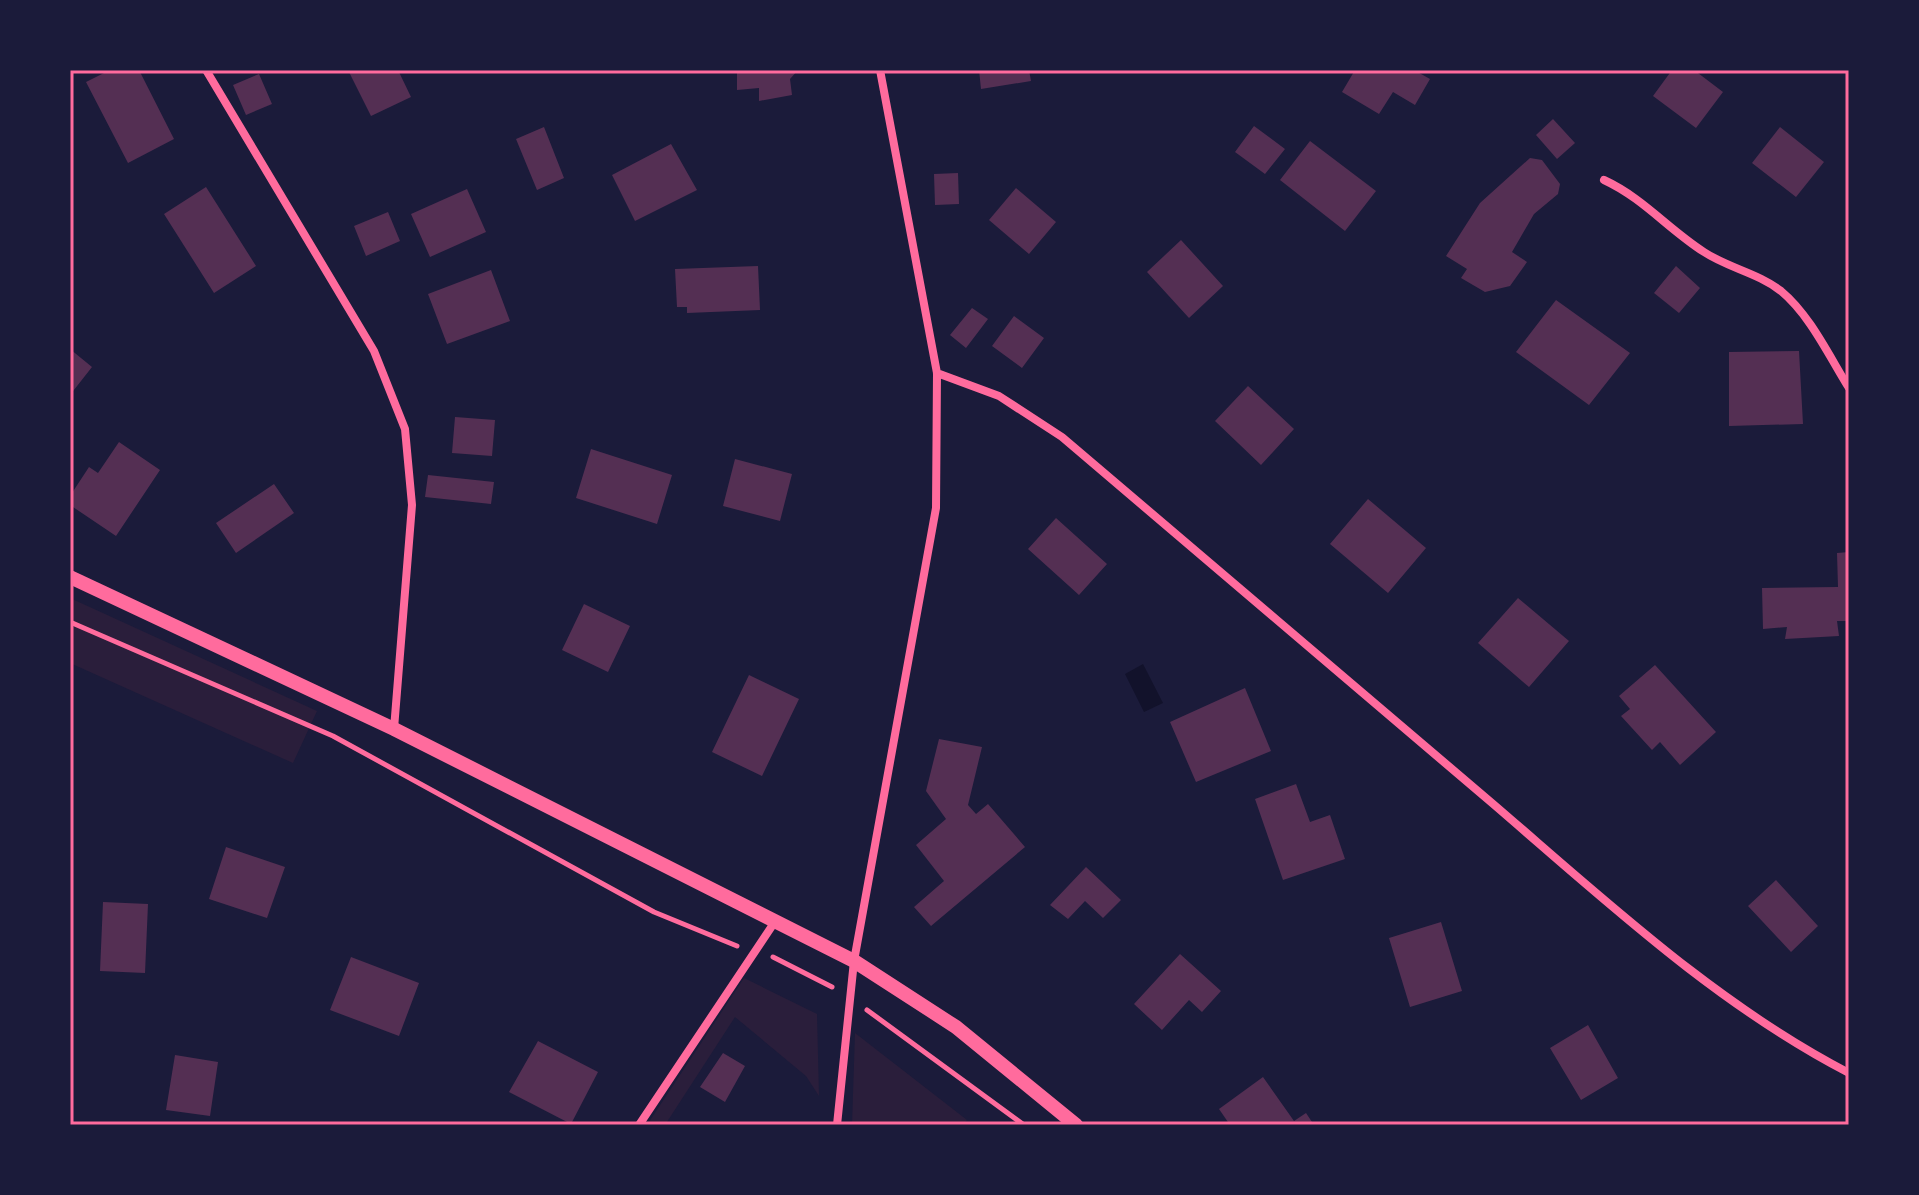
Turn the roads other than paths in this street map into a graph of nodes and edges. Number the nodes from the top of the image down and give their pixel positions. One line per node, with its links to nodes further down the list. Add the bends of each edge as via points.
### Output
1 (206, 70): 7 (street, via 374,351 405,429 412,505)
2 (880, 70): 4 (street)
3 (1604, 180): 5 (street, via 1632,193 1701,251 1781,291)
4 (937, 373): 9 (street, via 936,508); 10 (street, via 999,396 1062,437 1621,913 1742,1010)
5 (1849, 388)
6 (70, 577): 7 (street)
7 (394, 729): 8 (street)
8 (776, 919): 9 (street); 11 (street)
9 (854, 961): 12 (street); 13 (street, via 956,1027)
10 (1849, 1073)
11 (639, 1125)
12 (837, 1125)
13 (1076, 1125)

